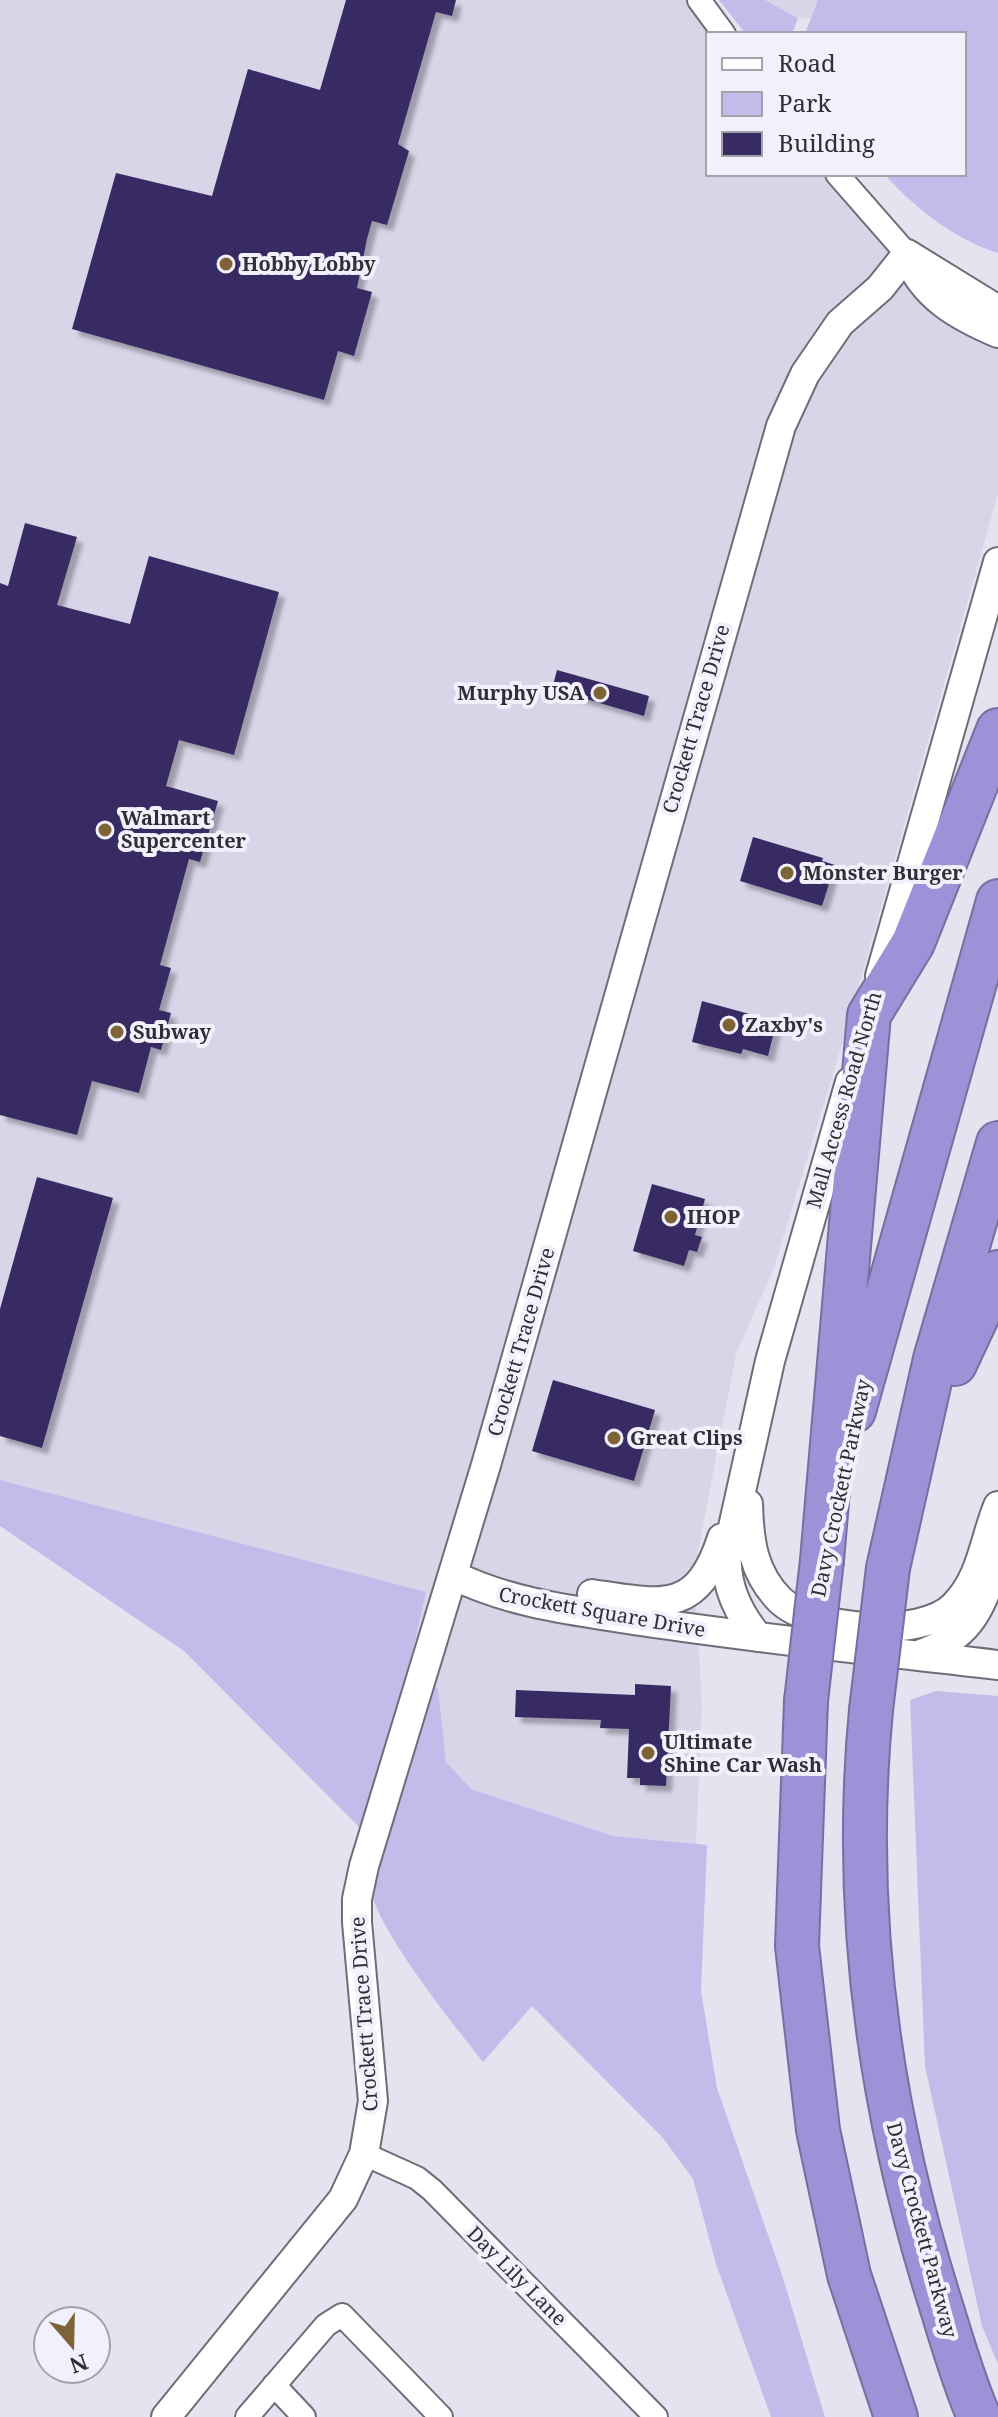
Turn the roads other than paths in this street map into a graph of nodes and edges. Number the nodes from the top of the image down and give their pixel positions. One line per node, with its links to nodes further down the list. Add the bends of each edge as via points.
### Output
1 (699, 0): 2 (street)
2 (723, 32)
3 (839, 176): 4 (street)
4 (907, 254): 5 (street); 6 (street, via 924,287); 18 (street, Crockett Trace Drive, via 880,288 840,323 805,374 781,426)
5 (998, 310)
6 (998, 333)
7 (998, 562): 10 (street, Mall Access Road North)
8 (998, 730): 10 (highway, via 913,943)
9 (998, 901): 17 (highway, Davy Crockett Parkway, via 863,1377)
10 (869, 1015): 13 (street, Mall Access Road North, via 802,1242); 17 (highway)
11 (998, 1143): 14 (highway, Davy Crockett Parkway)
12 (998, 1272): 14 (highway)
13 (747, 1459): 15 (street, via 750,1542 760,1572 790,1608 838,1622 898,1629 945,1615 969,1587 983,1559); 18 (street, Crockett Square Drive, via 710,1570 673,1602 583,1593 484,1573); 19 (street, Mall Access Road North, via 726,1567 739,1610)
14 (910, 1459): 30 (highway, Davy Crockett Parkway, bridge, via 888,1568 871,1710 866,1872 878,2035 890,2112 918,2234)
15 (998, 1506)
16 (998, 1551): 20 (street, via 984,1601 969,1624 954,1639)
17 (822, 1560): 29 (highway, Davy Crockett Parkway, bridge, via 806,1701 797,1946 818,2130 849,2275)
18 (453, 1575): 19 (street, Crockett Square Drive, via 520,1599); 22 (street, Crockett Trace Drive, via 358,1891 358,1950 373,2101)
19 (758, 1637): 20 (street, Crockett Square Drive)
20 (917, 1655): 21 (street, Crockett Square Drive)
21 (998, 1665)
22 (364, 2154): 24 (street, Crockett Trace Drive, via 330,2218); 28 (street, Day Lily Lane, via 432,2190)
23 (274, 2385): 25 (street); 26 (street); 27 (street, via 326,2325 342,2315)
24 (166, 2417)
25 (247, 2417)
26 (304, 2417)
27 (441, 2417)
28 (656, 2417)
29 (896, 2417)
30 (979, 2417)

